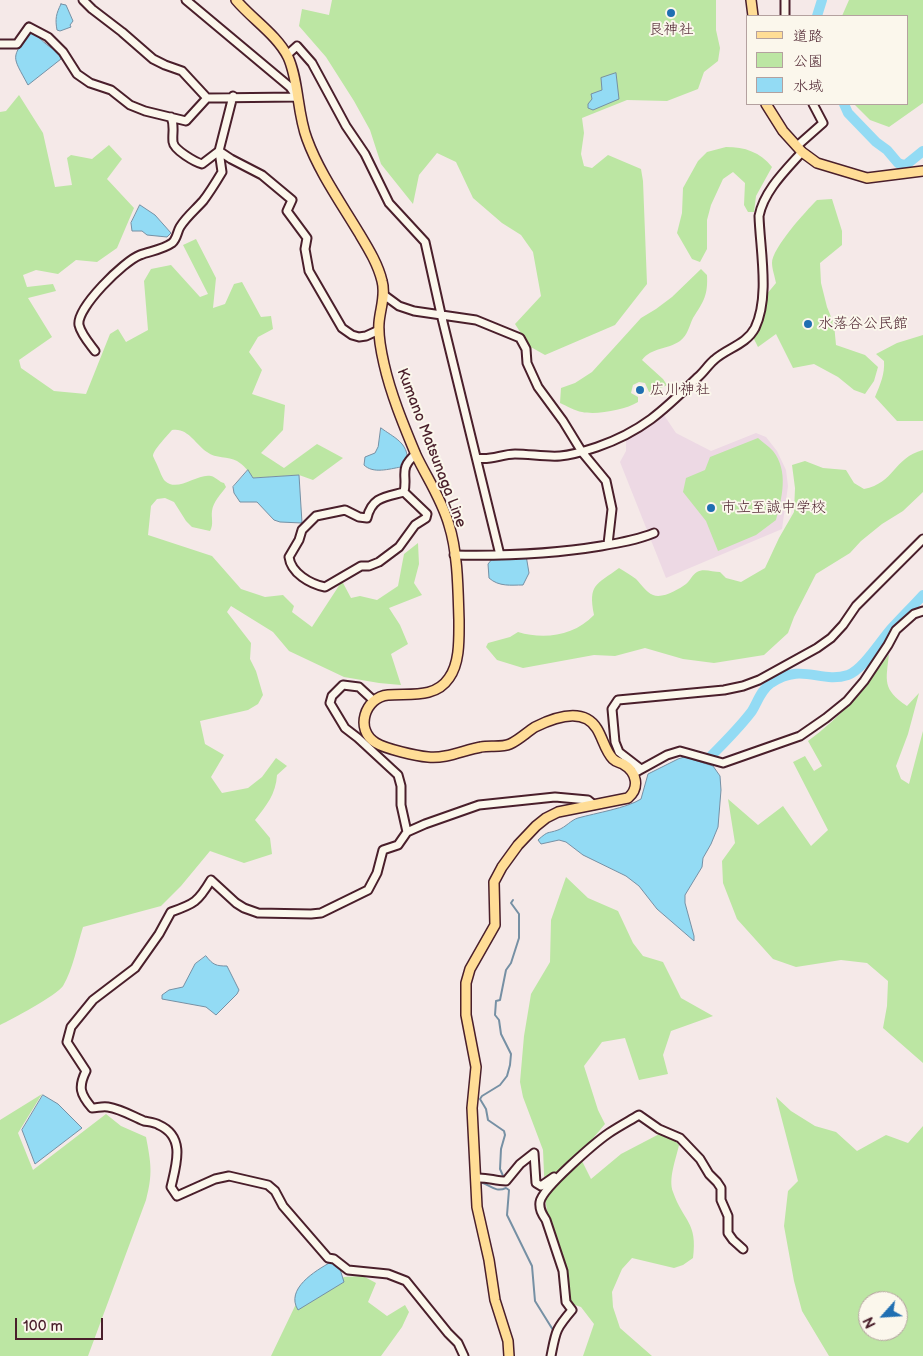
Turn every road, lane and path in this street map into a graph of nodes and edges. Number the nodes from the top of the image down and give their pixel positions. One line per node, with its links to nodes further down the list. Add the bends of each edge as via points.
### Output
1 (83, 0): 12 (street, via 153,59 182,71)
2 (186, 0): 11 (street, via 290,87)
3 (236, 0): 9 (main road, Kumano Matsunaga Line)
4 (751, 0): 6 (main road)
5 (785, 0): 7 (street)
6 (753, 15)
7 (784, 15)
8 (0, 44): 15 (street, via 17,44 29,27 34,29 53,42 78,74 90,83 110,90 130,105)
9 (287, 55): 11 (main road, Kumano Matsunaga Line); 20 (street, via 297,46 312,63 365,154 384,196 425,242)
10 (233, 96): 11 (street); 12 (street); 17 (street)
11 (297, 97): 19 (main road, Kumano Matsunaga Line, via 307,141 369,250 383,283)
12 (207, 98): 15 (street, via 188,120)
13 (767, 105): 16 (main road, via 782,131)
14 (814, 105): 16 (street, via 823,124)
15 (172, 117): 17 (street, via 176,148 202,164)
16 (799, 149): 18 (main road, via 817,163 867,178); 23 (street, via 761,207 762,299 760,314 746,341 713,361 645,425 620,439)
17 (219, 151): 21 (street, via 262,175 292,200 287,211 307,238 305,249 309,271 342,328 359,337); 22 (street, via 222,172 202,202 184,220 175,240 130,261 84,307 79,324)
18 (923, 171)
19 (384, 295): 20 (street, via 399,306); 21 (main road, Kumano Matsunaga Line)
20 (441, 314): 23 (street, via 476,320 520,338 538,387); 25 (street)
21 (379, 330): 24 (main road, Kumano Matsunaga Line, via 389,385)
22 (95, 351)
23 (582, 452): 25 (street, via 561,456 513,454); 29 (street, via 606,481 611,498)
24 (416, 454): 26 (street, via 404,470); 30 (main road, Kumano Matsunaga Line, via 450,526)
25 (477, 458): 31 (street)
26 (404, 492): 26 (street, via 376,500 369,507 367,518 345,510 316,516 302,530 289,557 290,564 306,580 324,587 360,566 379,562 399,547 415,525 426,518 427,514)
27 (654, 533): 29 (street)
28 (923, 539): 36 (street, via 856,606 831,638 759,680 724,690 618,700 612,709 615,742 619,752)
29 (608, 544): 31 (street, via 570,551)
30 (454, 555): 31 (street); 33 (main road, Kumano Matsunaga Line, via 459,634 451,676 443,686 431,692 381,696)
31 (500, 555)
32 (923, 611): 36 (street, via 914,614 896,630 864,681 847,701 800,736 723,763 680,751)
33 (373, 700): 34 (main road, via 364,714); 35 (street, via 359,687 343,685 332,696 330,703 337,717)
34 (366, 731): 35 (street); 36 (main road, via 377,744 430,757 509,744 537,726 565,716 575,716 587,719 612,758)
35 (358, 738): 38 (street, via 398,775)
36 (638, 772): 37 (main road, via 634,793 628,798)
37 (594, 805): 38 (street, via 588,800 566,798 497,802 479,805); 40 (main road, via 570,808 546,818 518,845 494,882 495,925 470,969 466,983 466,1014 476,1067 472,1104)
38 (407, 832): 42 (street, via 398,845 383,850 368,890 321,913 258,913 236,903 211,880 199,900 171,912 135,968 92,1000 71,1027 67,1042 86,1070 80,1089 92,1108 121,1110 159,1125 173,1135 178,1158 171,1187 177,1196 228,1176 268,1186 328,1258 348,1270 388,1274 406,1281 458,1343)
39 (560, 1176): 40 (street, via 540,1186 536,1183 534,1154 520,1164 506,1181); 41 (street, via 608,1134 639,1115 658,1129 680,1138 700,1159 721,1188 721,1200 728,1216 728,1233); 44 (street, via 540,1200 541,1212 563,1271 566,1302 572,1310 558,1326)
40 (476, 1178): 43 (main road, via 477,1207)
41 (743, 1249)
42 (464, 1356)
43 (509, 1356)
44 (551, 1356)

